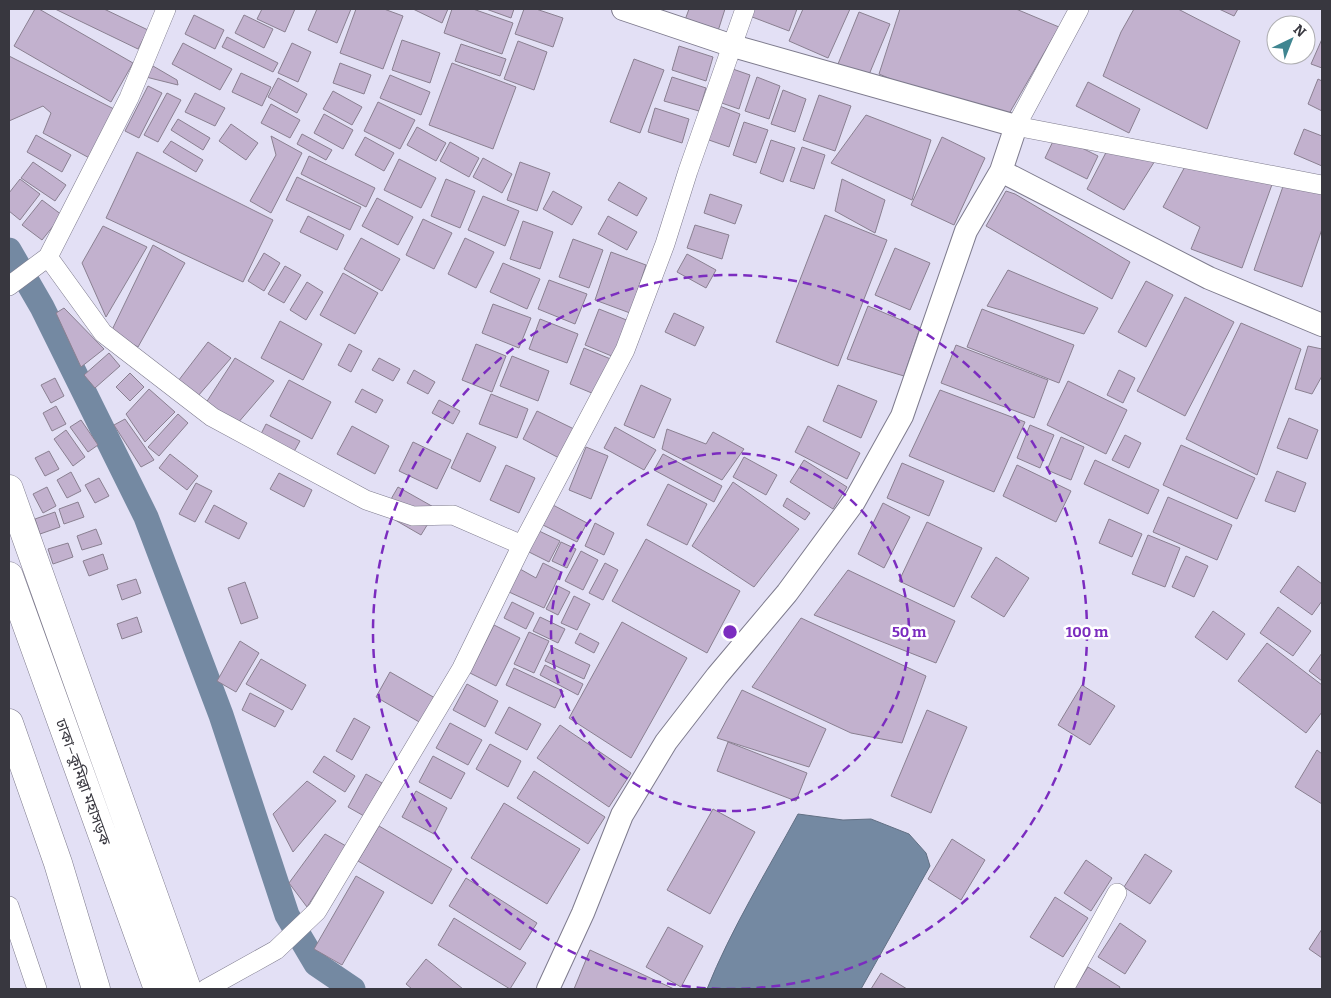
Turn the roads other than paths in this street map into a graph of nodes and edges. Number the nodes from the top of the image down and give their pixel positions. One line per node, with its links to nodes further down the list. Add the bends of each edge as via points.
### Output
1 (166, 9): 9 (street, via 129,98)
2 (623, 9): 5 (street)
3 (746, 9): 5 (street)
4 (1079, 9): 6 (street)
5 (733, 46): 6 (street); 13 (street, via 625,350)
6 (1016, 126): 7 (street); 8 (street)
7 (1001, 171): 11 (street, via 1209,278); 23 (street, via 966,231 902,416 854,502 787,593 716,676 661,750 622,815)
8 (1322, 185)
9 (47, 258): 10 (street); 13 (street, via 103,333 212,416 366,500 413,516 453,515)
10 (9, 286)
11 (1322, 325)
12 (9, 489): 21 (highway)
13 (522, 545): 22 (street, via 462,668 317,911 276,950)
14 (9, 576): 20 (highway, ঢাকা–কুমিল্লা মহাসড়ক)
15 (9, 724): 19 (highway, via 58,863)
16 (1117, 892): 24 (street)
17 (9, 906): 18 (street)
18 (37, 989)
19 (96, 989)
20 (158, 989)
21 (187, 989)
22 (206, 989)
23 (548, 989)
24 (1064, 989)

